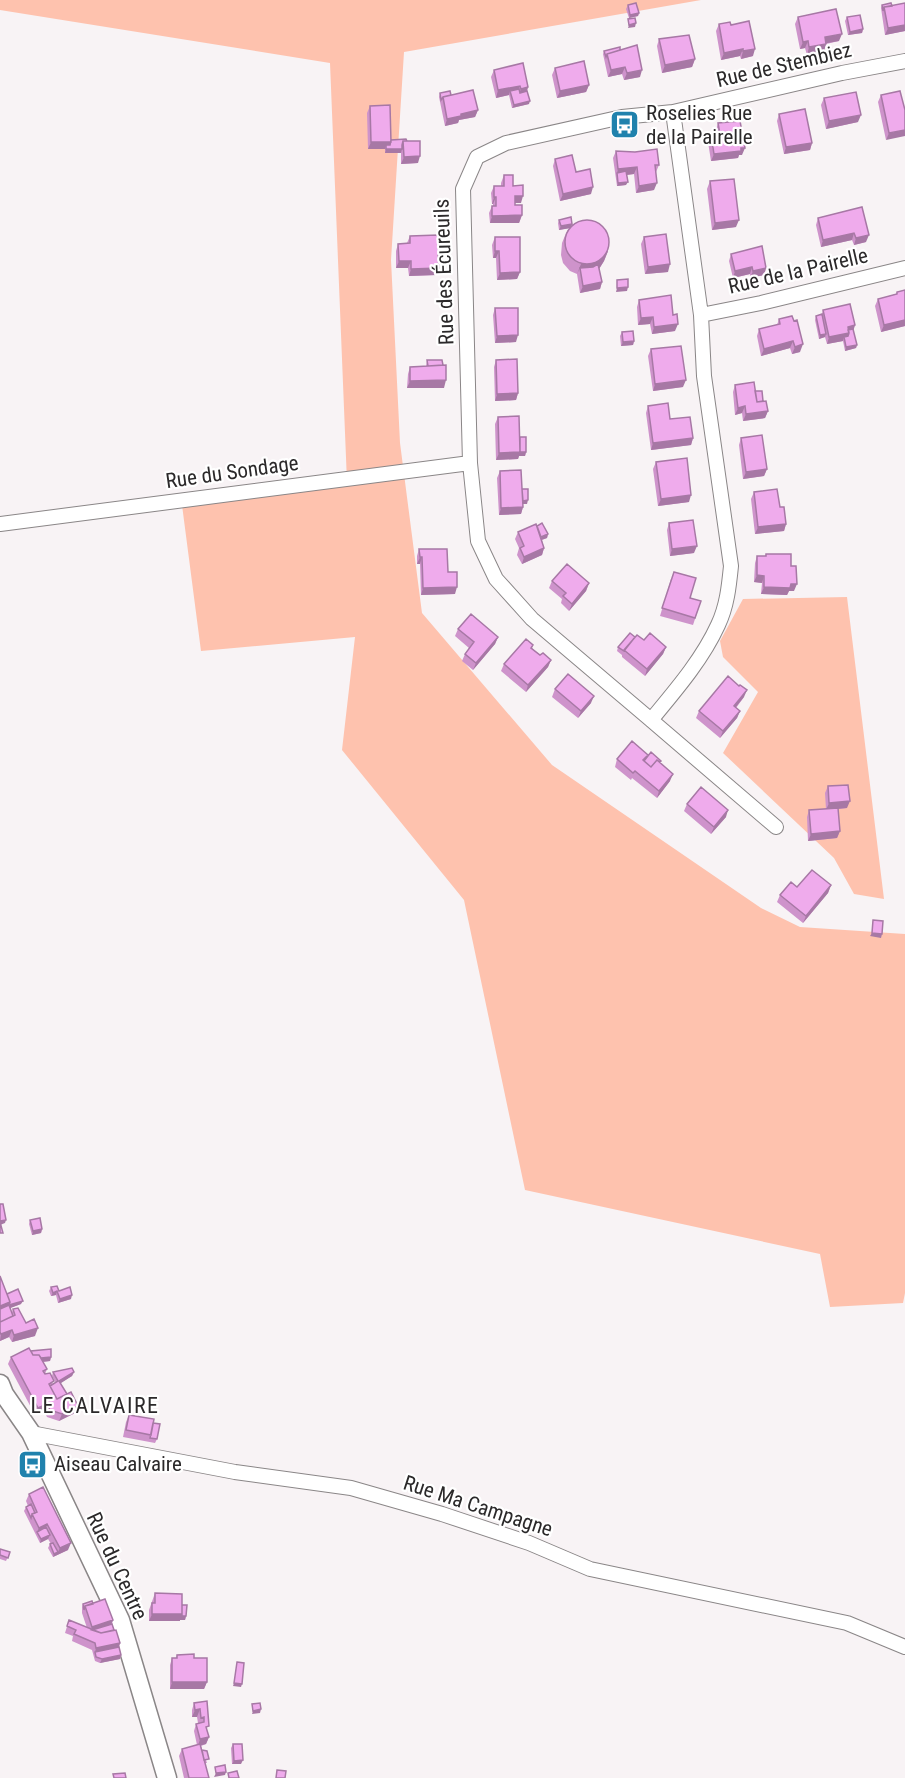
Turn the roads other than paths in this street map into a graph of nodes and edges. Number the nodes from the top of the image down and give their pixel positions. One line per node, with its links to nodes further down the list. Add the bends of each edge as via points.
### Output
1 (905, 60): 2 (street, Rue de Stembiez)
2 (673, 112): 4 (street); 5 (street, Rue des Écureuils, via 622,117 506,143 477,158 463,189)
3 (905, 268): 4 (street, Rue de la Pairelle)
4 (701, 315): 7 (street, via 704,376 731,566 728,596 718,624 683,682)
5 (470, 463): 6 (street, Rue du Sondage); 7 (street, Rue des Écureuils, via 478,541 496,579 532,619)
6 (0, 524)
7 (651, 720): 8 (street, Rue des Écureuils)
8 (776, 827)
9 (1, 1390): 10 (street, Rue du Centre)
10 (31, 1433): 11 (street, Rue Ma Campagne, via 235,1472 351,1488 518,1539 590,1569 847,1623); 12 (street, Rue du Centre, via 120,1620)
11 (905, 1647)
12 (167, 1778)

